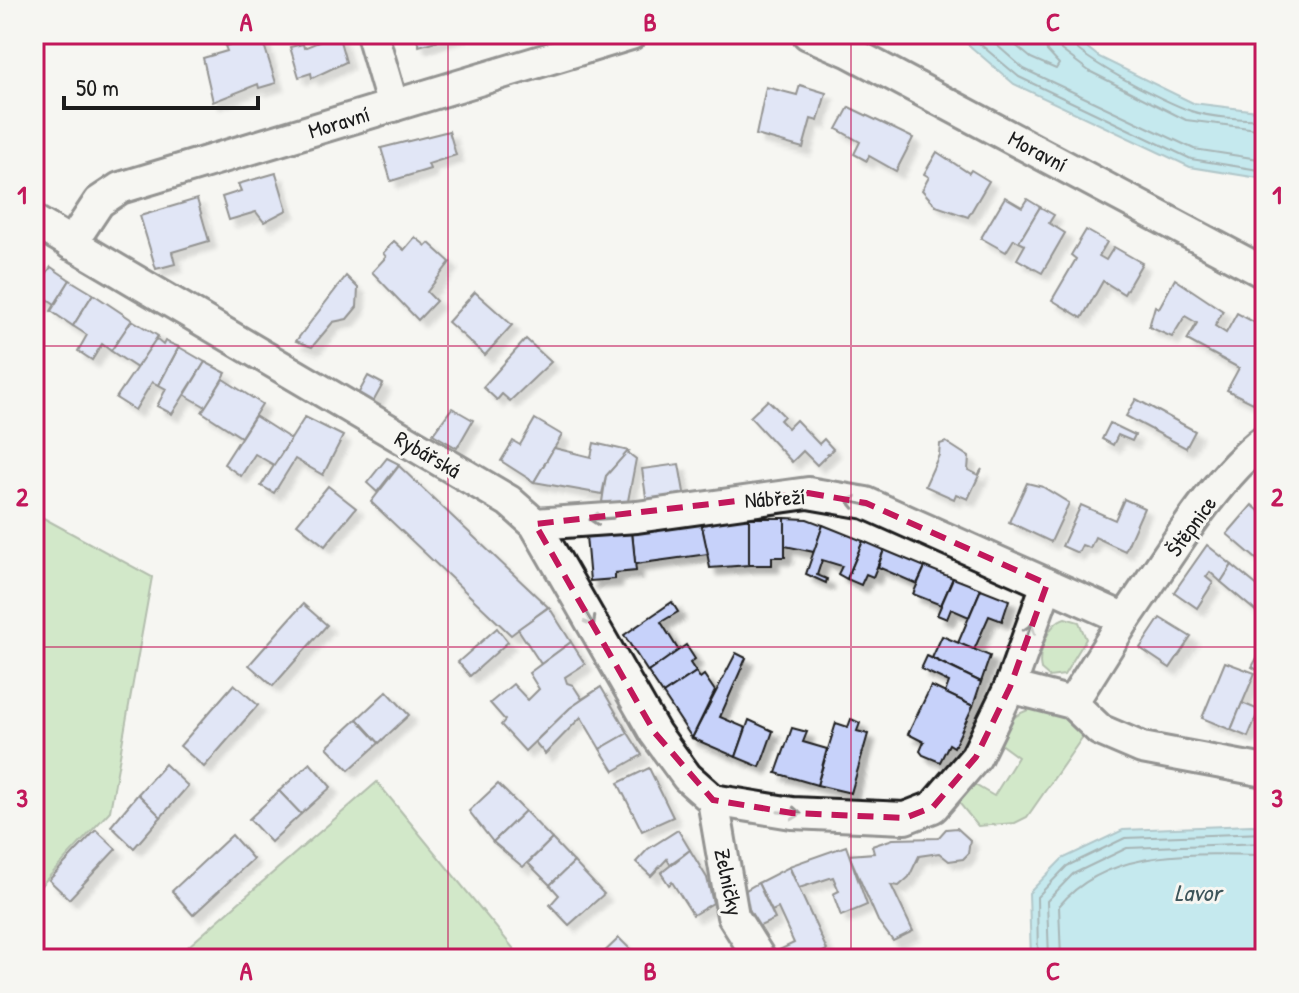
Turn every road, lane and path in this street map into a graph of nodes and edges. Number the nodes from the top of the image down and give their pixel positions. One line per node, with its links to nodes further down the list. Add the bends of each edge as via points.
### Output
1 (372, 34): 4 (street)
2 (631, 34): 4 (street, Moravní)
3 (808, 34): 7 (street, Moravní)
4 (393, 106): 6 (street, Moravní, via 120,188 99,202)
5 (34, 221): 6 (street, Rybářská)
6 (71, 244): 9 (street, Rybářská, via 509,501)
7 (1265, 273)
8 (1265, 440): 11 (street, Štěpnice, via 1220,488)
9 (535, 524): 10 (street, Nábřeží, one-way to 9, via 866,503 808,493 637,517); 15 (street, Rybářská, one-way to 15, via 655,733 687,777)
10 (1047, 584): 11 (street, Nábřeží); 12 (street, one-way to 10)
11 (1125, 619): 13 (street)
12 (1010, 687): 13 (street); 15 (street, one-way to 12, via 792,813 905,818 933,807 976,757)
13 (1072, 703): 14 (street, via 1100,730 1120,740)
14 (1265, 771)
15 (713, 800): 16 (street, Zelničky, via 733,916)
16 (760, 959)

